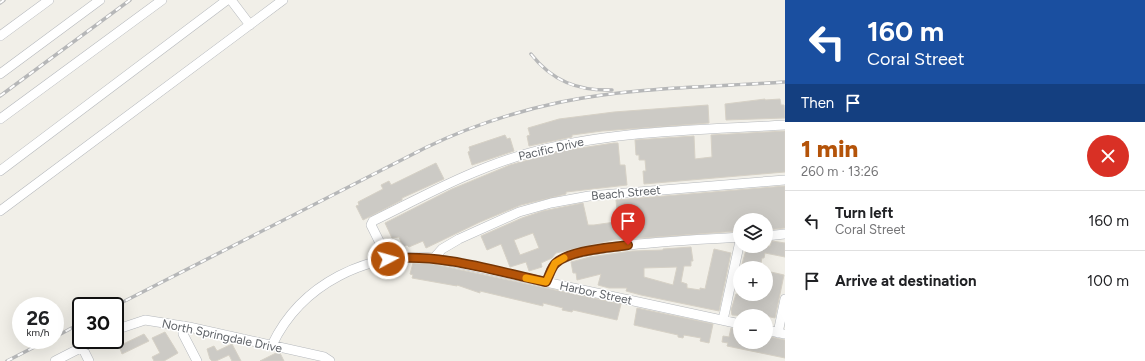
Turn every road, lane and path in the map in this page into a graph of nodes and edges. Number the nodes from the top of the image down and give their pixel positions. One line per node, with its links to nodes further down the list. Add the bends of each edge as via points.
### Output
1 (48, 0): 8 (street)
2 (100, 0): 9 (street)
3 (162, 0): 10 (street)
4 (227, 0): 12 (street)
5 (231, 0): 7 (street)
6 (283, 0): 7 (street)
7 (250, 25): 14 (street)
8 (0, 36)
9 (0, 74)
10 (0, 119)
11 (785, 124): 20 (street, Pacific Drive, via 576,142 482,168 373,221 371,225)
12 (0, 171)
13 (785, 180): 19 (street, Beach Street, via 589,196 551,203 519,212 459,239 442,249)
14 (0, 211)
15 (785, 234): 16 (street)
16 (773, 235)
17 (733, 238): 21 (street, via 628,245 583,253 555,263)
18 (737, 253): 23 (street)
19 (434, 258): 20 (street, Harbor Street, via 411,256); 21 (street, Harbor Street)
20 (388, 259): 28 (street, Harbor Street, via 341,274 305,298 280,327)
21 (546, 282): 23 (street, Harbor Street)
22 (785, 298): 27 (street)
23 (723, 320): 24 (street, Harbor Street)
24 (733, 322)
25 (184, 326): 26 (street, North Springdale Drive, via 145,320); 28 (street, North Springdale Drive); 33 (street, via 183,334)
26 (124, 327)
27 (781, 333)
28 (272, 345): 34 (street, North Springdale Drive, via 324,357)
29 (78, 349): 31 (street)
30 (83, 349): 32 (street)
31 (55, 361)
32 (89, 361)
33 (197, 361)
34 (330, 361)

